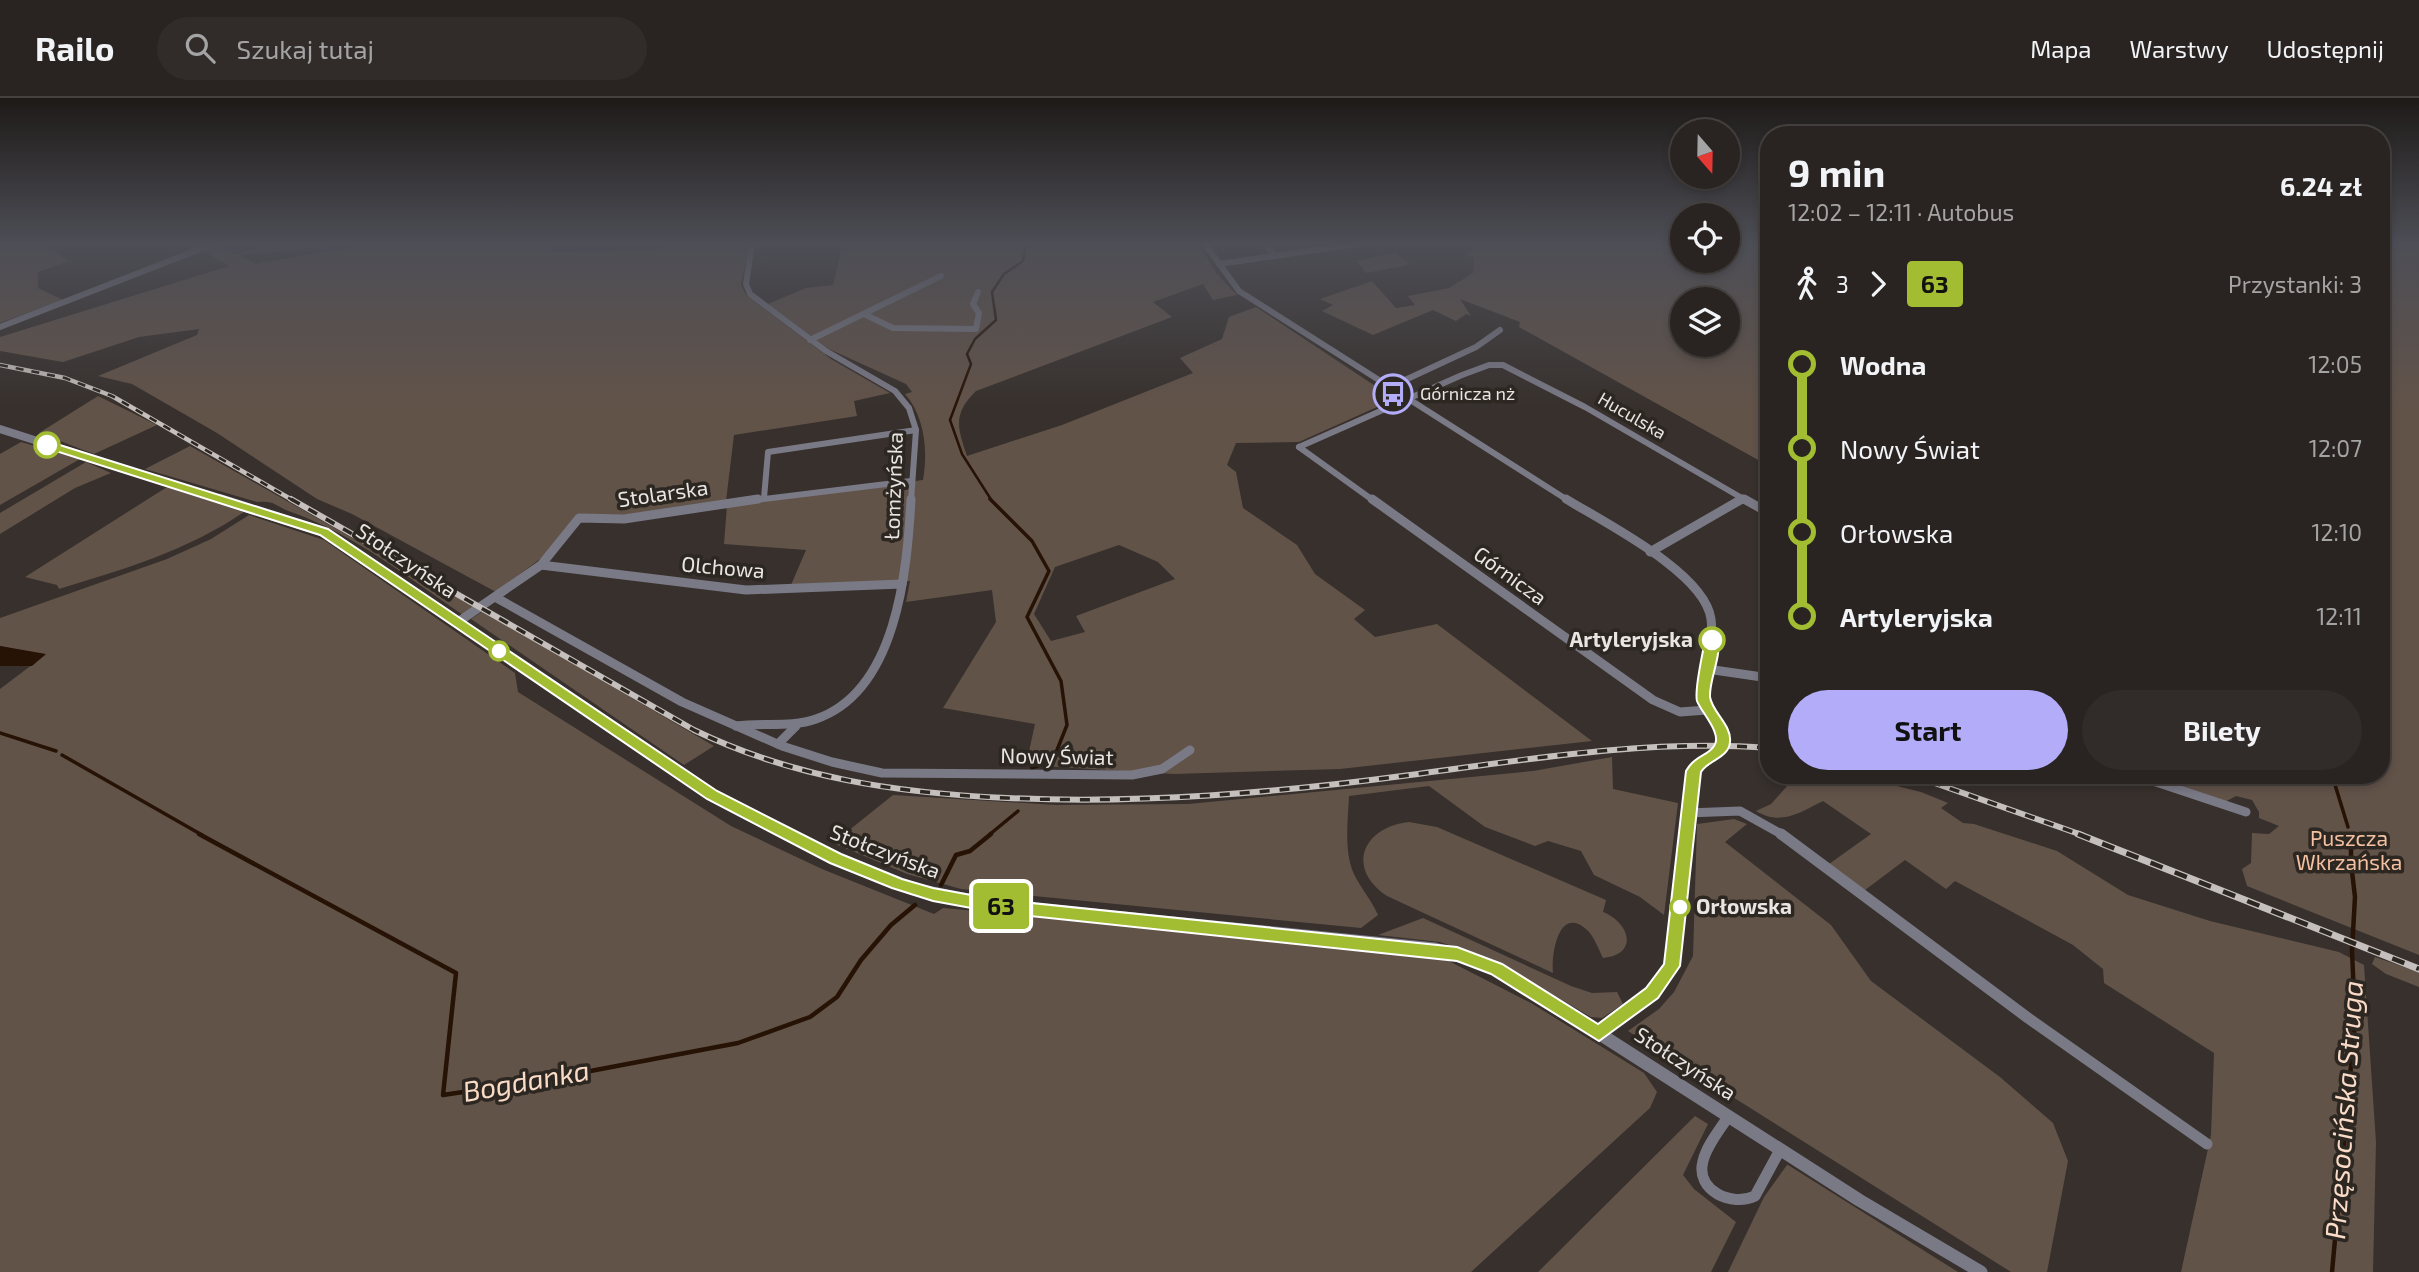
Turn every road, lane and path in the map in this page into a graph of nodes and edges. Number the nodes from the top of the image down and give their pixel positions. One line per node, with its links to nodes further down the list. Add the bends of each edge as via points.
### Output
1 (72, 299): 7 (street)
2 (759, 299): 9 (street, Łomżyńska)
3 (895, 299): 6 (street)
4 (975, 299): 6 (street, via 976,329 893,328)
5 (1251, 299): 10 (street)
6 (864, 314): 9 (street)
7 (0, 327)
8 (1500, 330): 10 (street, via 1476,347)
9 (810, 340): 13 (street, Łomżyńska, via 895,391 909,408)
10 (1390, 387): 11 (street)
11 (1408, 399): 16 (street, Huculska, via 1478,368 1503,365); 18 (street); 25 (street, Górnicza, via 1299,447 1653,700 1681,712)
12 (0, 429): 22 (street, Stołczyńska, via 315,528)
13 (916, 430): 14 (street, Łomżyńska); 15 (street, via 768,452)
14 (911, 481): 15 (street, Stolarska); 20 (street, Łomżyńska, via 909,555)
15 (764, 498): 19 (street, Stolarska, via 624,519 579,518)
16 (1744, 498): 17 (street, Huculska); 18 (street)
17 (1760, 508)
18 (1650, 552): 23 (street, via 1708,601 1713,627)
19 (541, 565): 20 (street, Olchowa, via 746,590); 21 (street, Stolarska)
20 (902, 584): 26 (street, Łomżyńska, via 886,643 862,685 841,707)
21 (495, 597): 22 (street, Stolarska); 27 (street, Nowy Świat)
22 (458, 622): 33 (street, Stołczyńska, via 712,795 836,858 913,890 993,905 1457,954 1496,969)
23 (1707, 669): 24 (street); 25 (street, via 1703,696)
24 (1760, 677)
25 (1707, 709): 32 (street, via 1723,743 1694,768)
26 (797, 725): 27 (street, Łomżyńska); 28 (street, Łomżyńska)
27 (734, 726): 28 (street, Nowy Świat)
28 (778, 744): 29 (street, Nowy Świat, via 868,770 933,774 1132,775 1162,769)
29 (1190, 750)
30 (2161, 784): 31 (street)
31 (2246, 812)
32 (1687, 813): 33 (street, via 1672,966 1652,993); 35 (street, via 1735,810 1751,814)
33 (1599, 1033): 34 (street, Stołczyńska)
34 (1728, 1117): 36 (street, Stołczyńska); 36 (street, via 1703,1162 1704,1179 1715,1194 1728,1200 1755,1196)
35 (2207, 1144)
36 (1780, 1150): 37 (street, Stołczyńska)
37 (1981, 1272)

